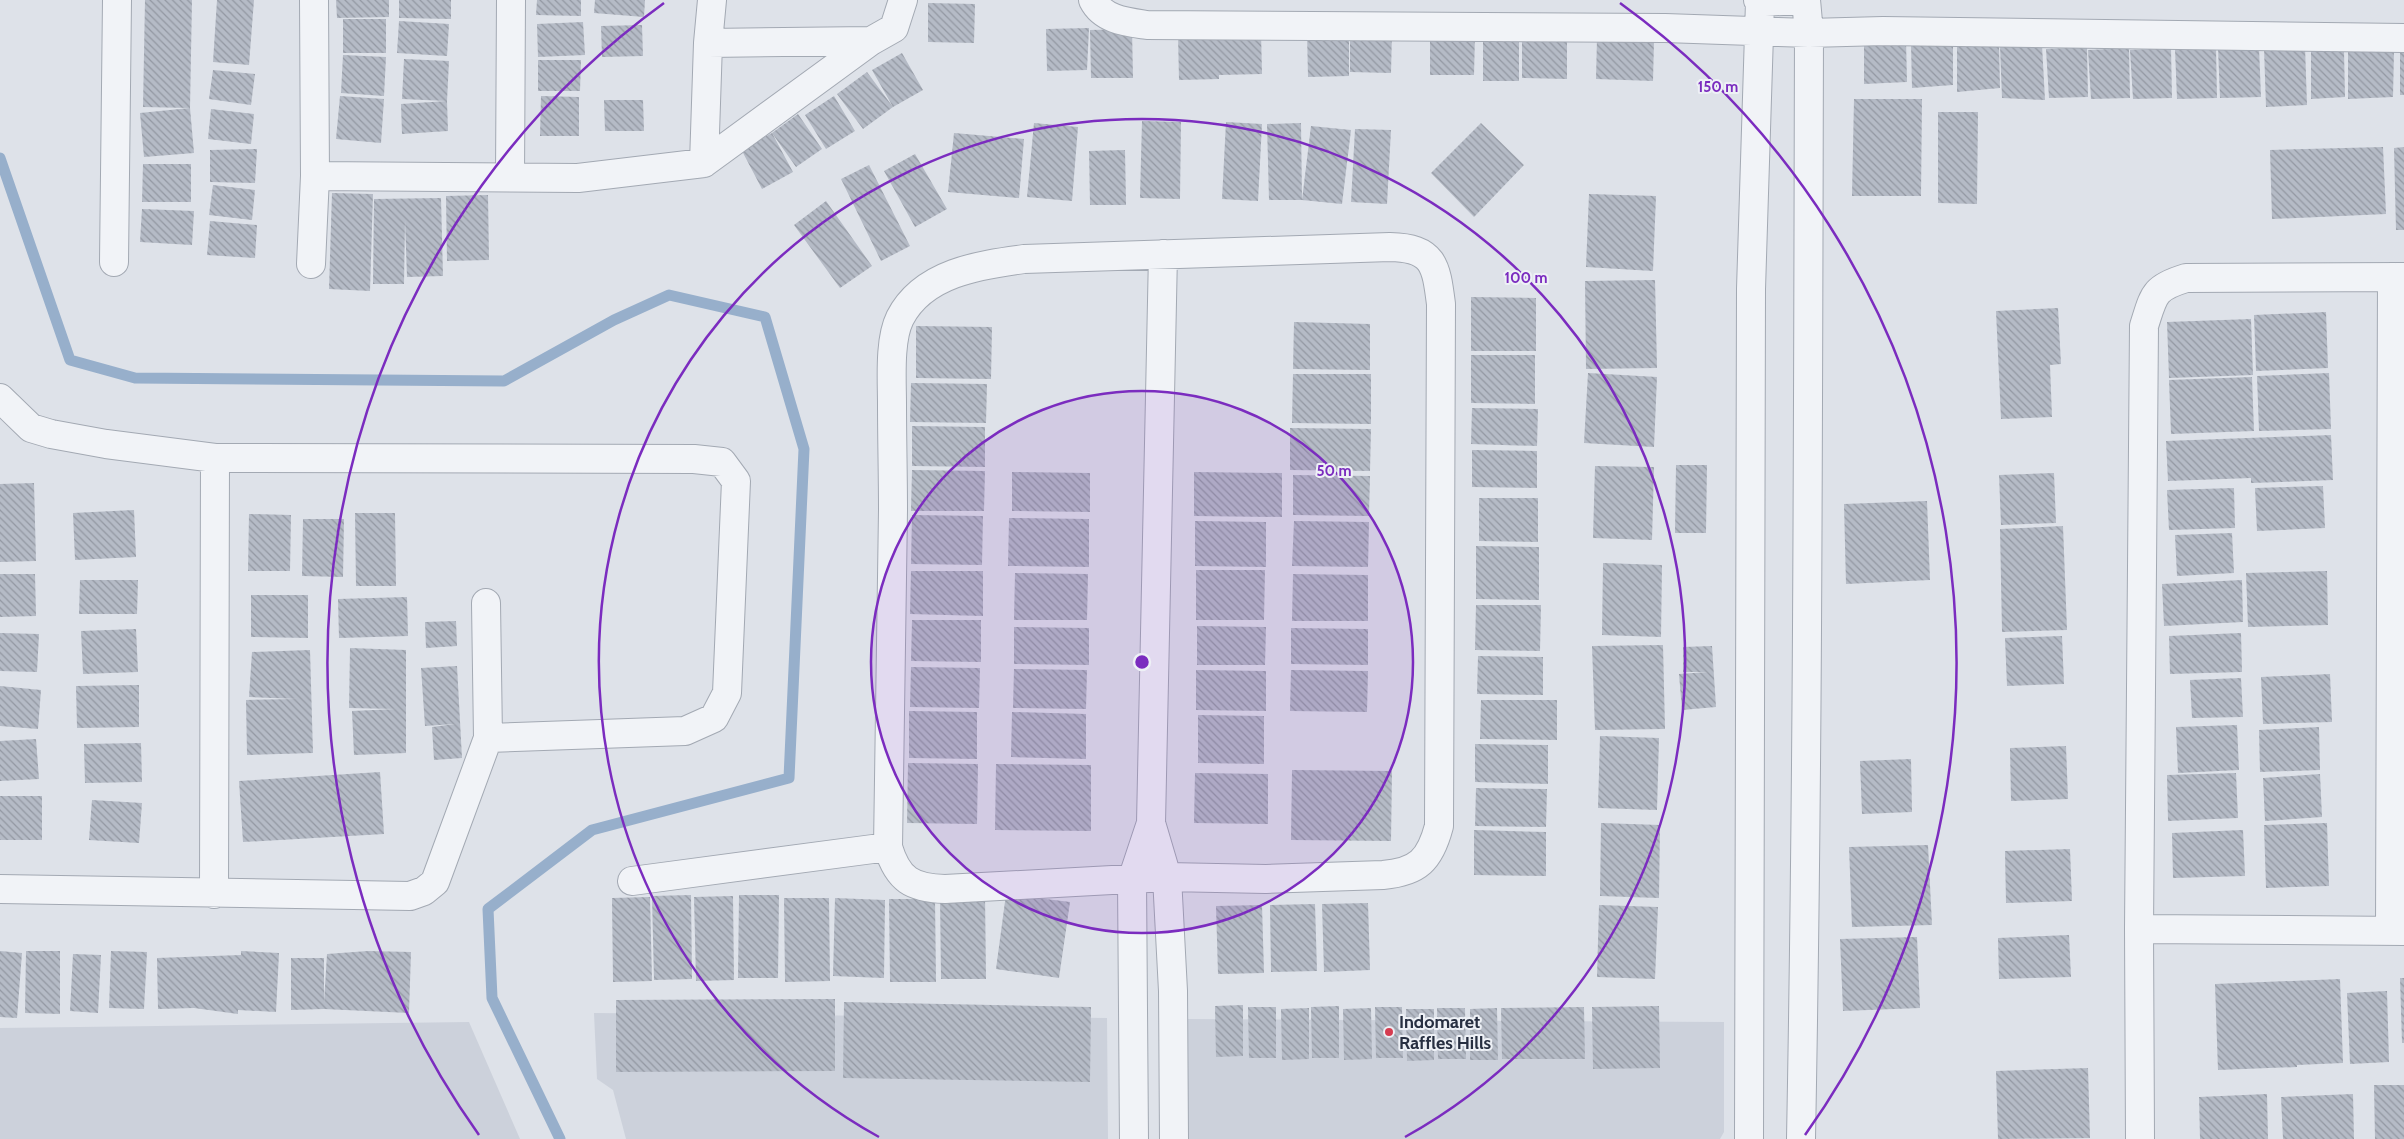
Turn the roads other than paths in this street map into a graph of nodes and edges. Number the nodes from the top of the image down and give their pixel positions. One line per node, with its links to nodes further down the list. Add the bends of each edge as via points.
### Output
1 (117, 0): 18 (street)
2 (314, 0): 15 (street)
3 (511, 0): 16 (street)
4 (712, 0): 13 (street)
5 (903, 0): 12 (street, via 894,28)
6 (1093, 0): 9 (street, via 1122,22 1147,25 1655,28)
7 (1805, 0): 8 (street); 10 (street)
8 (1759, 1): 9 (street)
9 (1758, 32): 10 (street); 36 (street, via 1751,289)
10 (1809, 33): 11 (street, via 1883,31); 37 (street, via 1806,882)
11 (2404, 38)
12 (871, 41): 13 (street); 14 (street)
13 (708, 42): 14 (street)
14 (704, 163): 16 (street, via 578,178)
15 (315, 176): 16 (street); 19 (street)
16 (510, 177)
17 (1163, 254): 25 (street); 26 (street, via 1024,259 989,264 933,282 914,298 899,319 892,368); 27 (street, via 1409,248 1423,254 1433,264 1441,304 1439,826 1434,846 1415,868 1401,874 1266,879)
18 (114, 262)
19 (312, 264)
20 (2398, 277): 32 (street, via 2186,278 2165,284 2153,298 2144,326); 33 (street)
21 (0, 398): 22 (street, via 31,428 51,434)
22 (214, 458): 24 (street, via 694,459 722,462 736,480 727,693 714,718 685,731); 31 (street)
23 (486, 603): 24 (street)
24 (488, 738): 31 (street, via 435,882 424,891 410,896)
25 (1151, 823): 27 (street); 28 (street)
26 (888, 847): 28 (street, via 893,865 906,879 922,888); 29 (street)
27 (1167, 877): 28 (street); 35 (street, via 1173,991)
28 (1132, 880): 34 (street)
29 (632, 881)
30 (0, 889): 31 (street)
31 (214, 894)
32 (2140, 929): 33 (street); 38 (street)
33 (2397, 930)
34 (1134, 1139)
35 (1174, 1139)
36 (1749, 1139)
37 (1801, 1139)
38 (2140, 1139)

